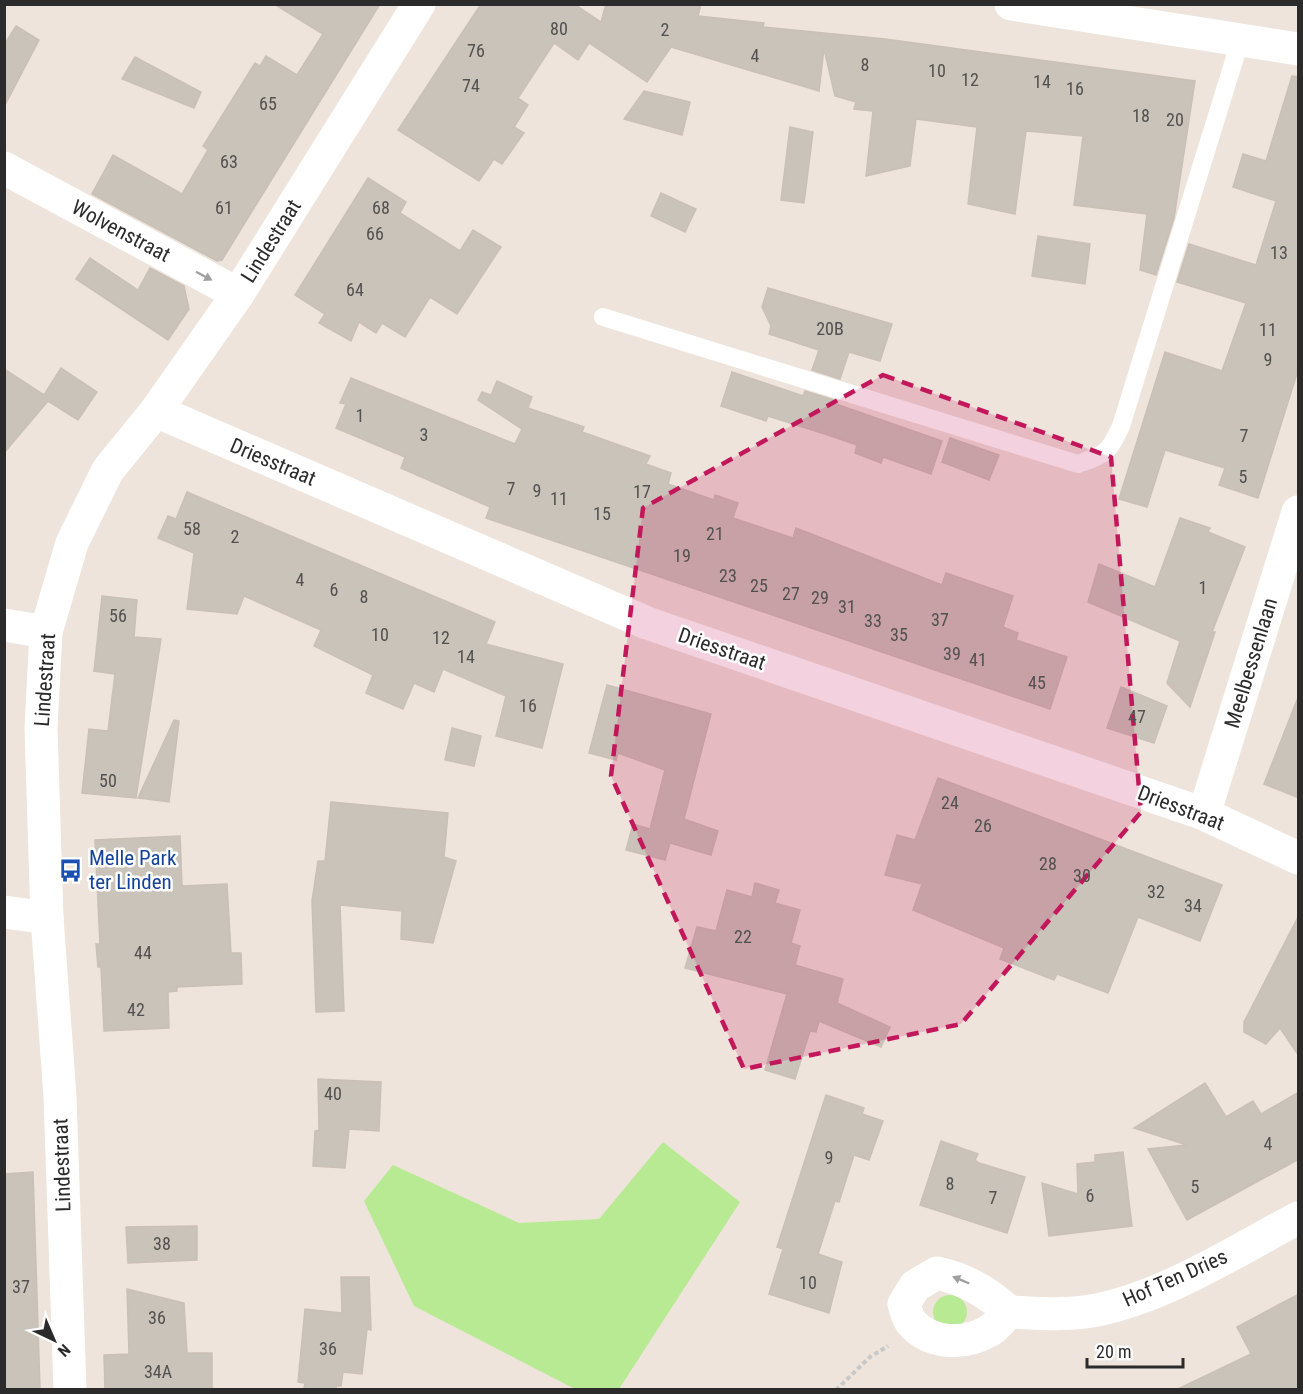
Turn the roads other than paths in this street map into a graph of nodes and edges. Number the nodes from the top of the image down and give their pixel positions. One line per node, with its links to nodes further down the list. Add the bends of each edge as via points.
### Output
1 (419, 4): 6 (street, Lindestraat)
2 (1011, 4): 3 (street)
3 (1241, 38): 4 (street); 7 (lane, via 1121,426 1110,450 1097,457 1078,464)
4 (1299, 50)
5 (4, 168): 6 (street, Wolvenstraat, one-way to 6)
6 (238, 294): 8 (street, Lindestraat)
7 (603, 317)
8 (156, 411): 11 (street, Lindestraat, via 108,470 72,543); 12 (street, Driesstraat, via 647,623)
9 (1299, 512): 12 (street, Meelbessenlaan)
10 (4, 625): 11 (street)
11 (46, 632): 15 (street, Lindestraat, via 41,728)
12 (1204, 814): 13 (street, Driesstraat)
13 (1299, 858)
14 (4, 912): 15 (street)
15 (47, 918): 18 (street, Lindestraat, via 60,1096)
16 (1299, 1218): 17 (street, Hof Ten Dries, via 1162,1289 1125,1303 1069,1313)
17 (1009, 1312): 17 (street, one-way to 17, via 996,1299 959,1278 937,1273 915,1286 904,1304 910,1322 950,1342 973,1339 991,1330)
18 (70, 1389)

